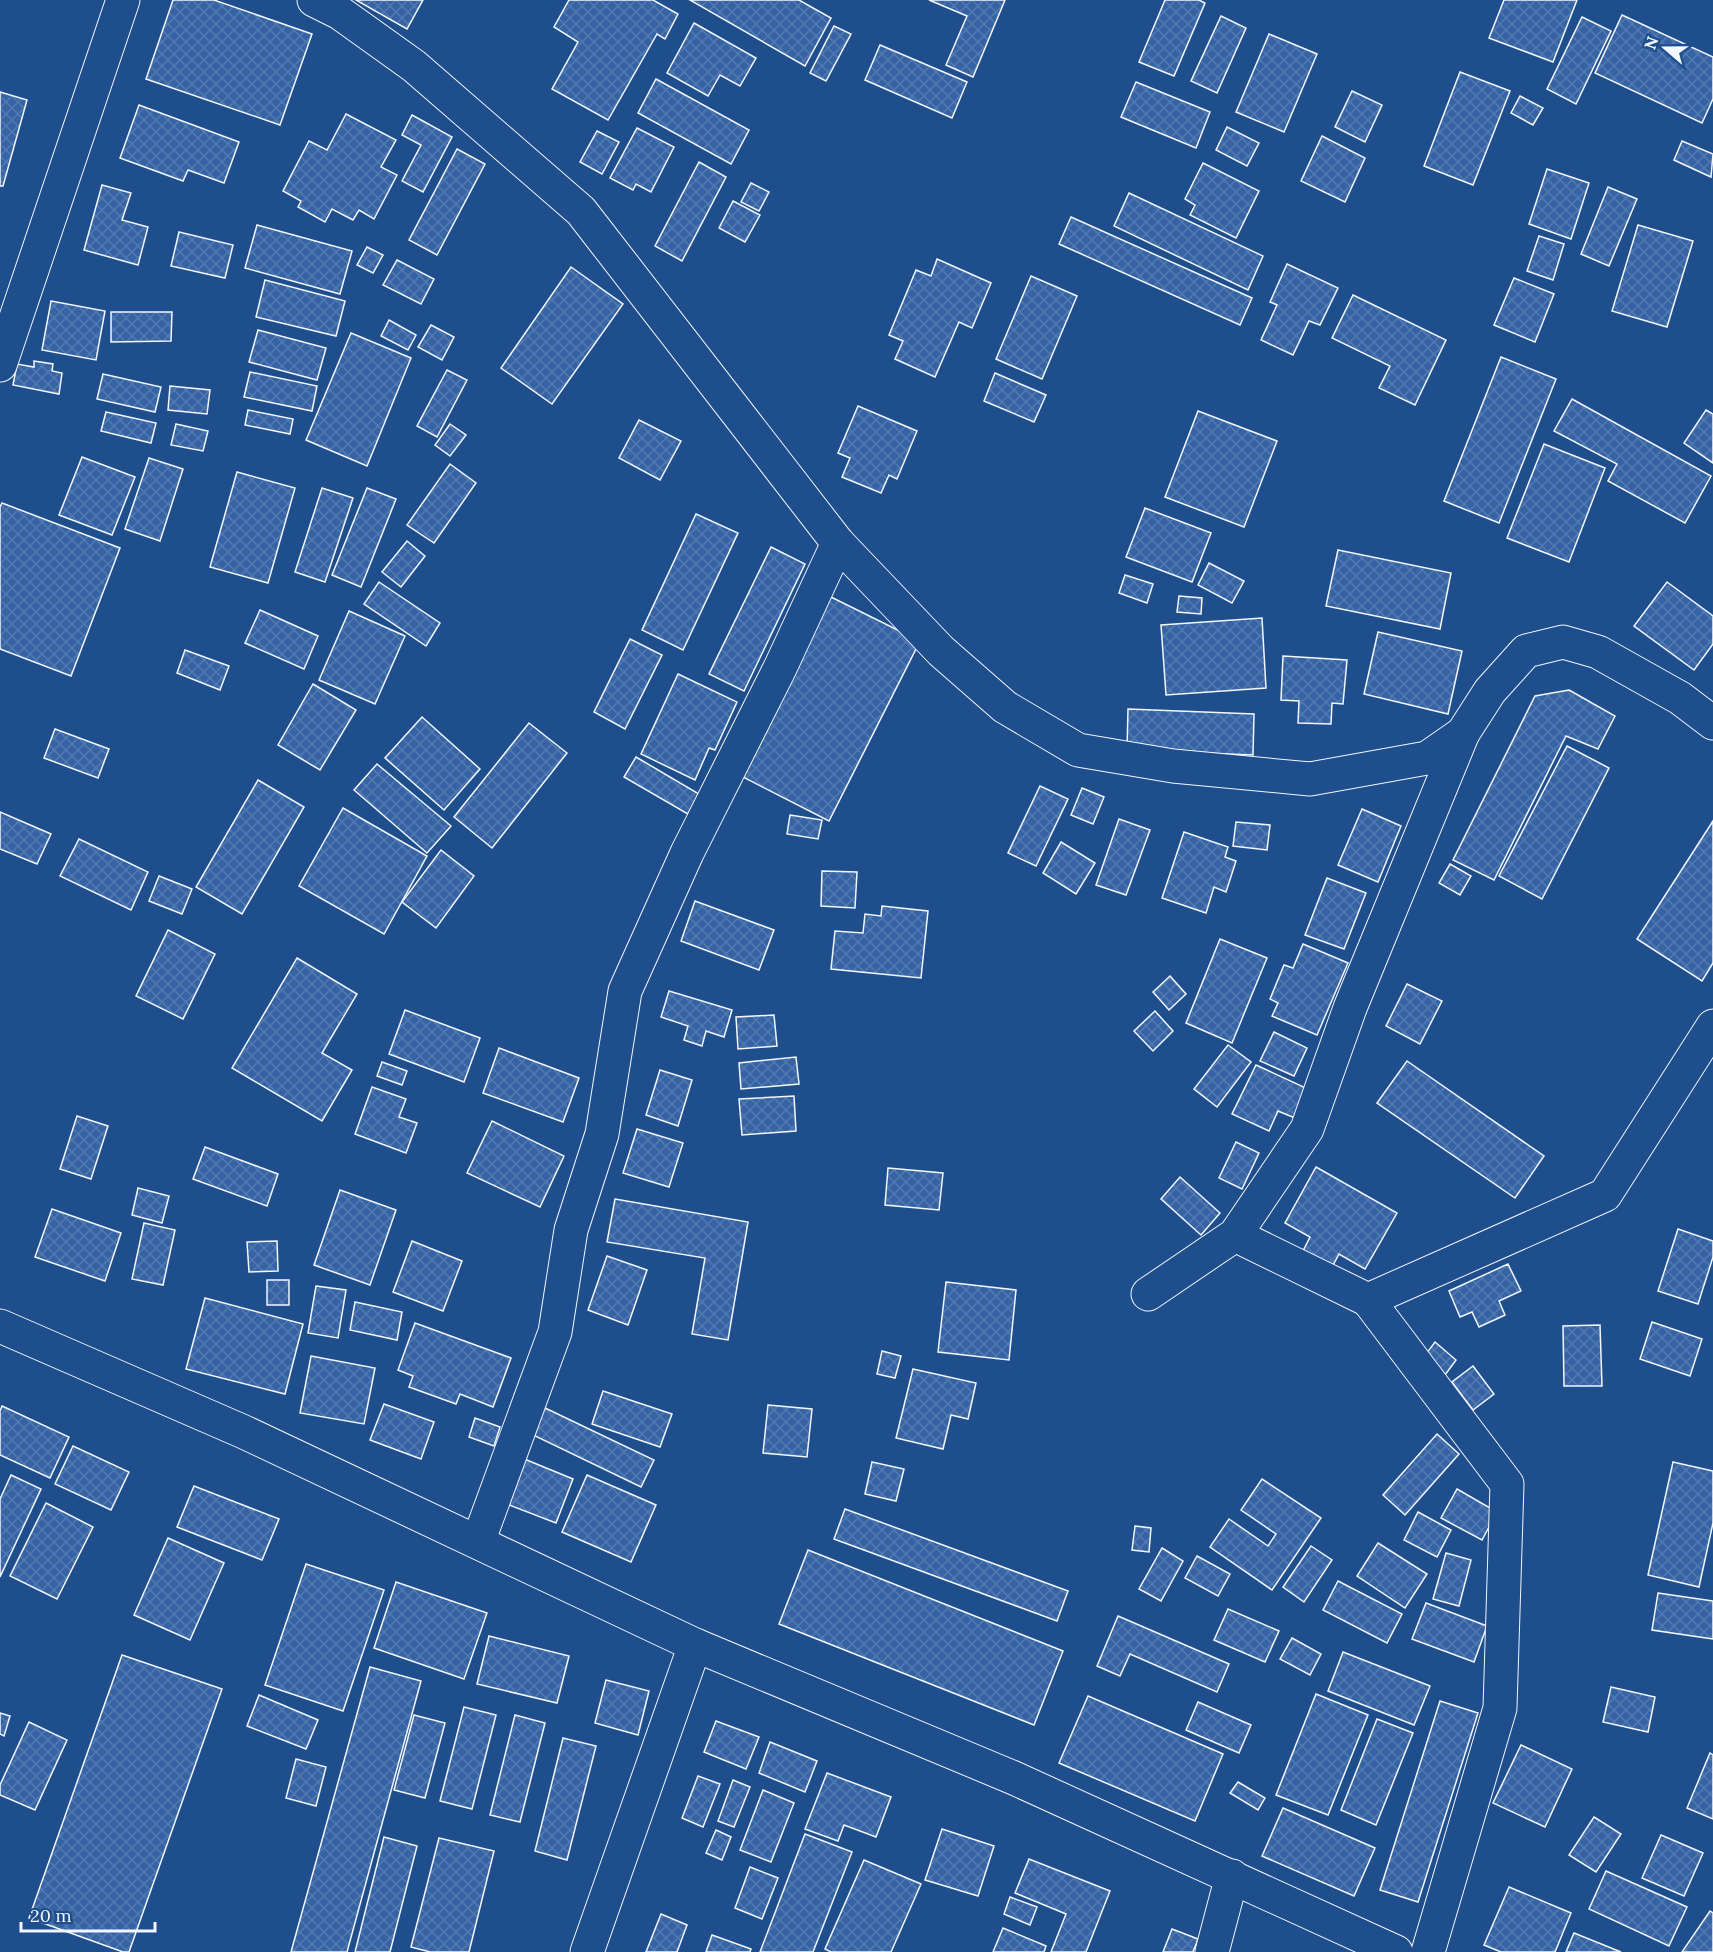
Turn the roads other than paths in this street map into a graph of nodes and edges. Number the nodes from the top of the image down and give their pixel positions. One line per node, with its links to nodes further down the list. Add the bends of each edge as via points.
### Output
1 (123, 0): 3 (street)
2 (314, 0): 4 (street, via 340,13 414,66 581,211)
3 (0, 365)
4 (837, 543): 6 (street, via 941,651 1005,707 1078,750 1173,765 1310,779 1427,758); 12 (street, via 625,991 602,1134 571,1230 555,1332)
5 (1713, 723): 6 (street, via 1680,698 1598,652 1563,642 1526,651 1490,691)
6 (1463, 733): 8 (street, via 1350,1008 1307,1129)
7 (1713, 1026): 10 (street, via 1605,1196)
8 (1235, 1235): 9 (street); 10 (street)
9 (1148, 1294)
10 (1368, 1300): 18 (street, via 1507,1484 1500,1708)
11 (0, 1326): 12 (street, via 244,1432)
12 (478, 1542): 13 (street)
13 (695, 1645): 14 (street, via 1014,1778); 15 (street)
14 (1232, 1876): 16 (street); 17 (street)
15 (587, 1952)
16 (1212, 1952)
17 (1396, 1952)
18 (1428, 1952)

